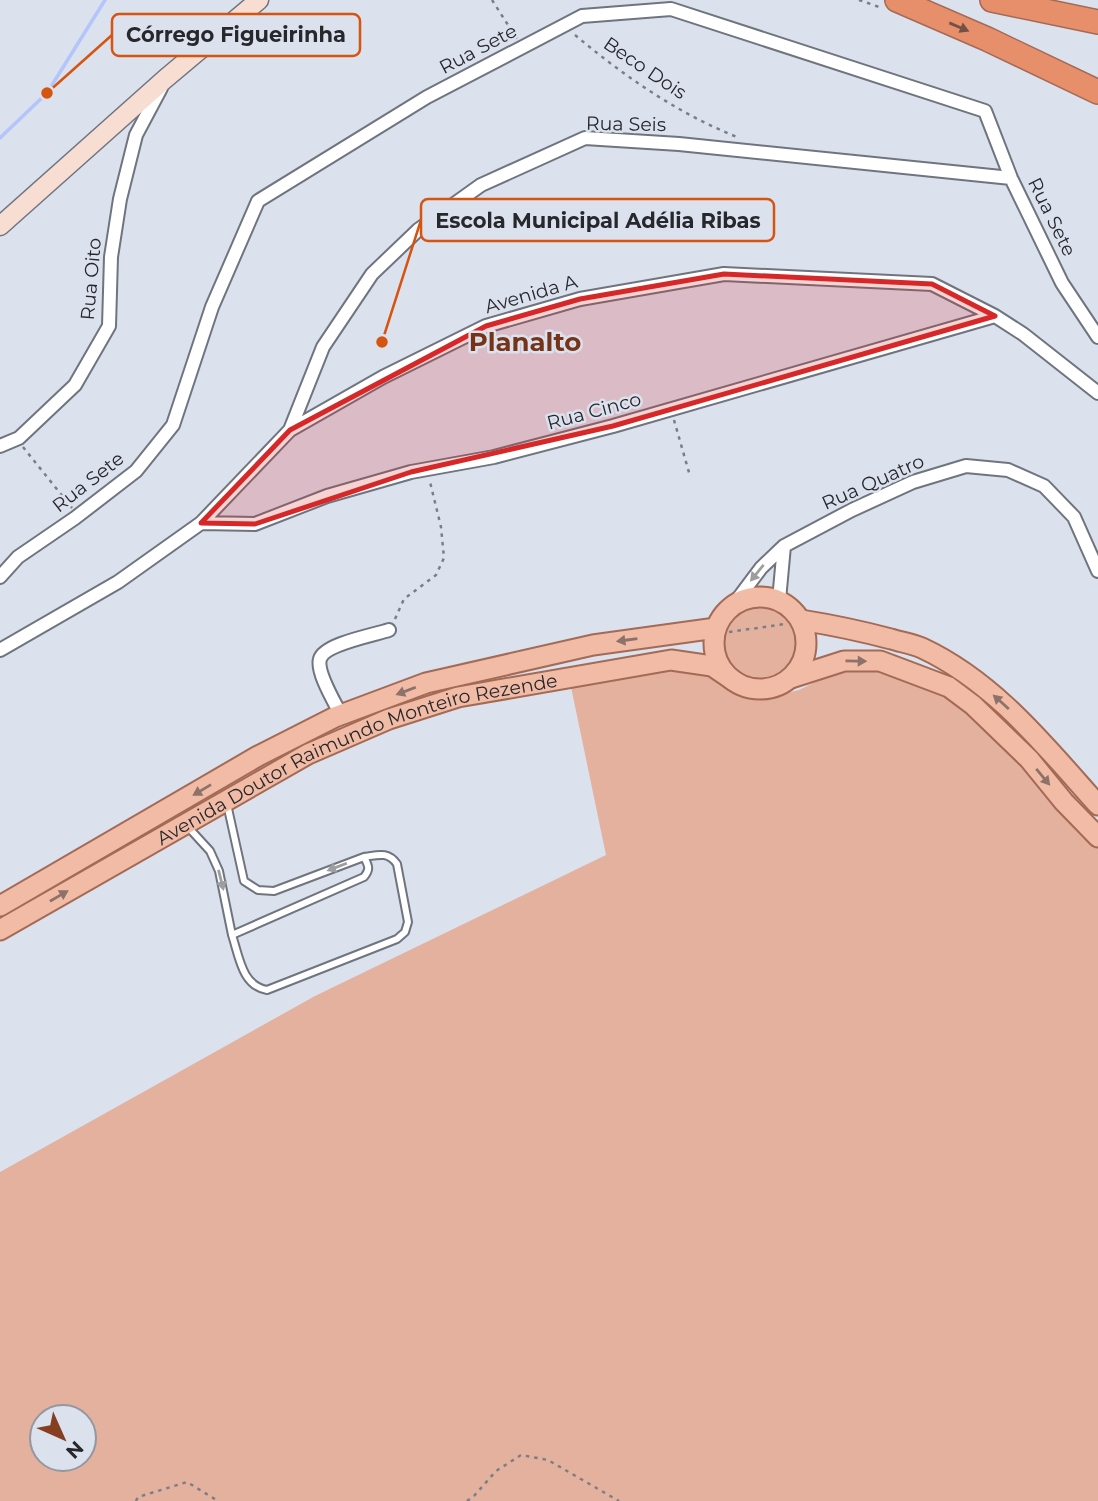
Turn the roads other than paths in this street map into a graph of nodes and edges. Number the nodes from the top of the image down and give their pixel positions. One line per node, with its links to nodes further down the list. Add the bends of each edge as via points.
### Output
1 (259, 0): 5 (street)
2 (897, 0): 6 (highway, one-way to 6)
3 (992, 0): 4 (highway)
4 (1098, 22)
5 (165, 79): 8 (street); 13 (street, Rua Oito, via 136,135 120,199 111,257 108,326 75,385 17,439)
6 (1098, 92)
7 (1011, 178): 10 (street, Rua Sete, via 1062,283); 12 (street, Rua Seis, via 585,138 481,185 418,230 372,274 323,347); 17 (street, Rua Sete, via 985,111 671,9 583,16 427,97 258,201 212,307 173,425 136,471 18,557)
8 (0, 226)
9 (995, 316): 11 (street, Avenida A); 12 (street, Avenida A, via 932,284 724,274 580,299 486,326); 14 (street, Rua Cinco, via 671,410 327,496 256,524)
10 (1098, 337)
11 (1098, 393)
12 (290, 430): 14 (street, Avenida A)
13 (0, 446)
14 (201, 523): 23 (street, Avenida A, via 118,582)
15 (784, 546): 16 (street, Rua Quatro, via 913,482 967,466 1008,470 1044,486 1074,517); 18 (street); 19 (street, Rua Quatro, one-way to 19)
16 (1098, 571)
17 (0, 577)
18 (779, 600): 19 (main road, via 756,597); 20 (main road, via 792,608)
19 (734, 604): 22 (main road)
20 (802, 623): 24 (main road, via 806,651); 28 (main road, one-way to 20, via 1026,726 972,678 921,648 842,626)
21 (389, 630): 26 (street, via 326,649 319,660)
22 (715, 631): 25 (main road, via 717,661); 26 (main road, Avenida Doutor Raimundo Monteiro Rezende, one-way to 26, via 593,645 426,683)
23 (0, 650)
24 (791, 678): 25 (main road, Avenida Doutor Raimundo Monteiro Rezende, via 763,689); 30 (main road, Avenida Doutor Raimundo Monteiro Rezende, one-way to 30, via 844,661 880,661 949,687 1029,759)
25 (734, 681): 27 (main road, Avenida Doutor Raimundo Monteiro Rezende, via 712,666 671,660 458,697 389,719 307,754)
26 (341, 715): 32 (main road, Avenida Doutor Raimundo Monteiro Rezende, one-way to 32, via 258,757)
27 (226, 800): 29 (main road, Avenida Doutor Raimundo Monteiro Rezende); 31 (lane, one-way to 27, via 274,891 258,890 244,881)
28 (1098, 805)
29 (185, 823): 33 (main road, Avenida Doutor Raimundo Monteiro Rezende, one-way to 29); 34 (lane, one-way to 34, via 210,851 219,871)
30 (1098, 837)
31 (364, 857): 34 (lane, via 369,868 364,877); 34 (lane, via 386,854 397,864 408,922 397,939 267,990 247,979)
32 (0, 906)
33 (0, 930)
34 (232, 935)

